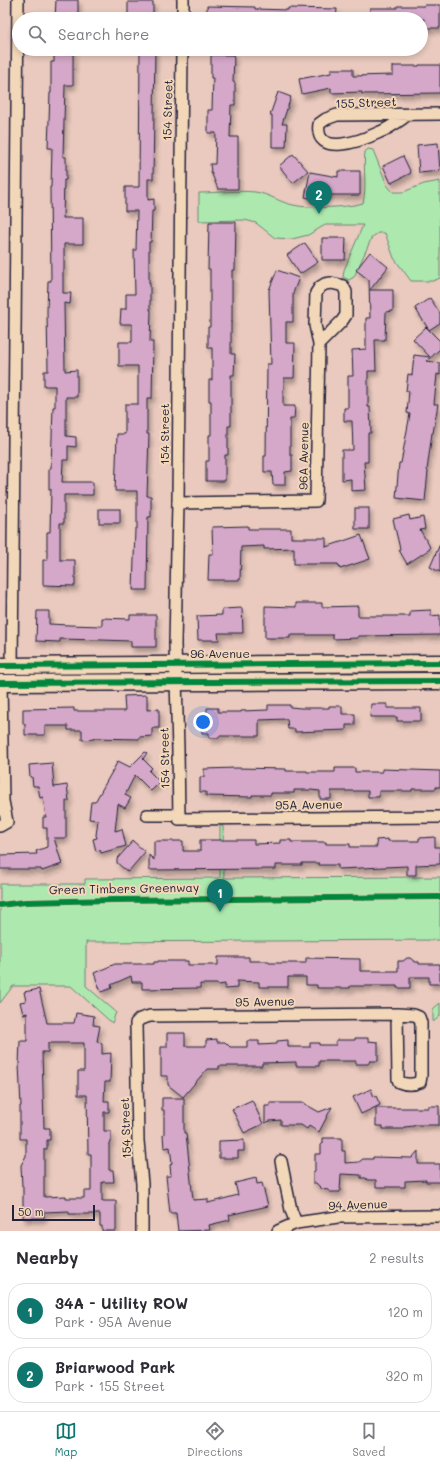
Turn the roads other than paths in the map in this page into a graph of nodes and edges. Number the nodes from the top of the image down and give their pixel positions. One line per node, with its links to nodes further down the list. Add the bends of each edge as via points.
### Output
1 (18, 0): 3 (street)
2 (183, 0): 4 (street)
3 (18, 12)
4 (183, 12)
5 (17, 56): 12 (street)
6 (182, 56): 10 (street, 154 Street)
7 (409, 114): 7 (street, 155 Street, via 381,132 356,141 333,145 324,141 318,131 319,124 337,115); 8 (street, 155 Street)
8 (440, 114)
9 (319, 344): 9 (street, 96A Avenue, via 315,326 316,293 325,284 343,286 346,292 346,315); 10 (street, 96A Avenue, via 316,502)
10 (178, 503): 13 (street, 154 Street)
11 (440, 663): 13 (main road, 96 Avenue)
12 (6, 666): 13 (main road, 96 Avenue)
13 (175, 666): 15 (street, 154 Street)
14 (440, 681): 15 (main road)
15 (176, 682): 16 (main road); 18 (street, 154 Street)
16 (1, 683): 20 (street)
17 (147, 815): 18 (street, 95A Avenue)
18 (179, 817): 19 (street, 95A Avenue)
19 (440, 817)
20 (4, 824)
21 (397, 1014): 21 (street, 95 Avenue, via 414,1015 419,1017 421,1023 421,1076 420,1082 414,1084 403,1084 398,1079); 22 (street, 95 Avenue, via 150,1016)
22 (136, 1023): 26 (street, 154 Street)
23 (281, 1161): 25 (street)
24 (440, 1216): 25 (street, 94 Avenue, via 338,1217)
25 (296, 1223): 27 (street, 94 Avenue)
26 (142, 1231)
27 (278, 1231)

